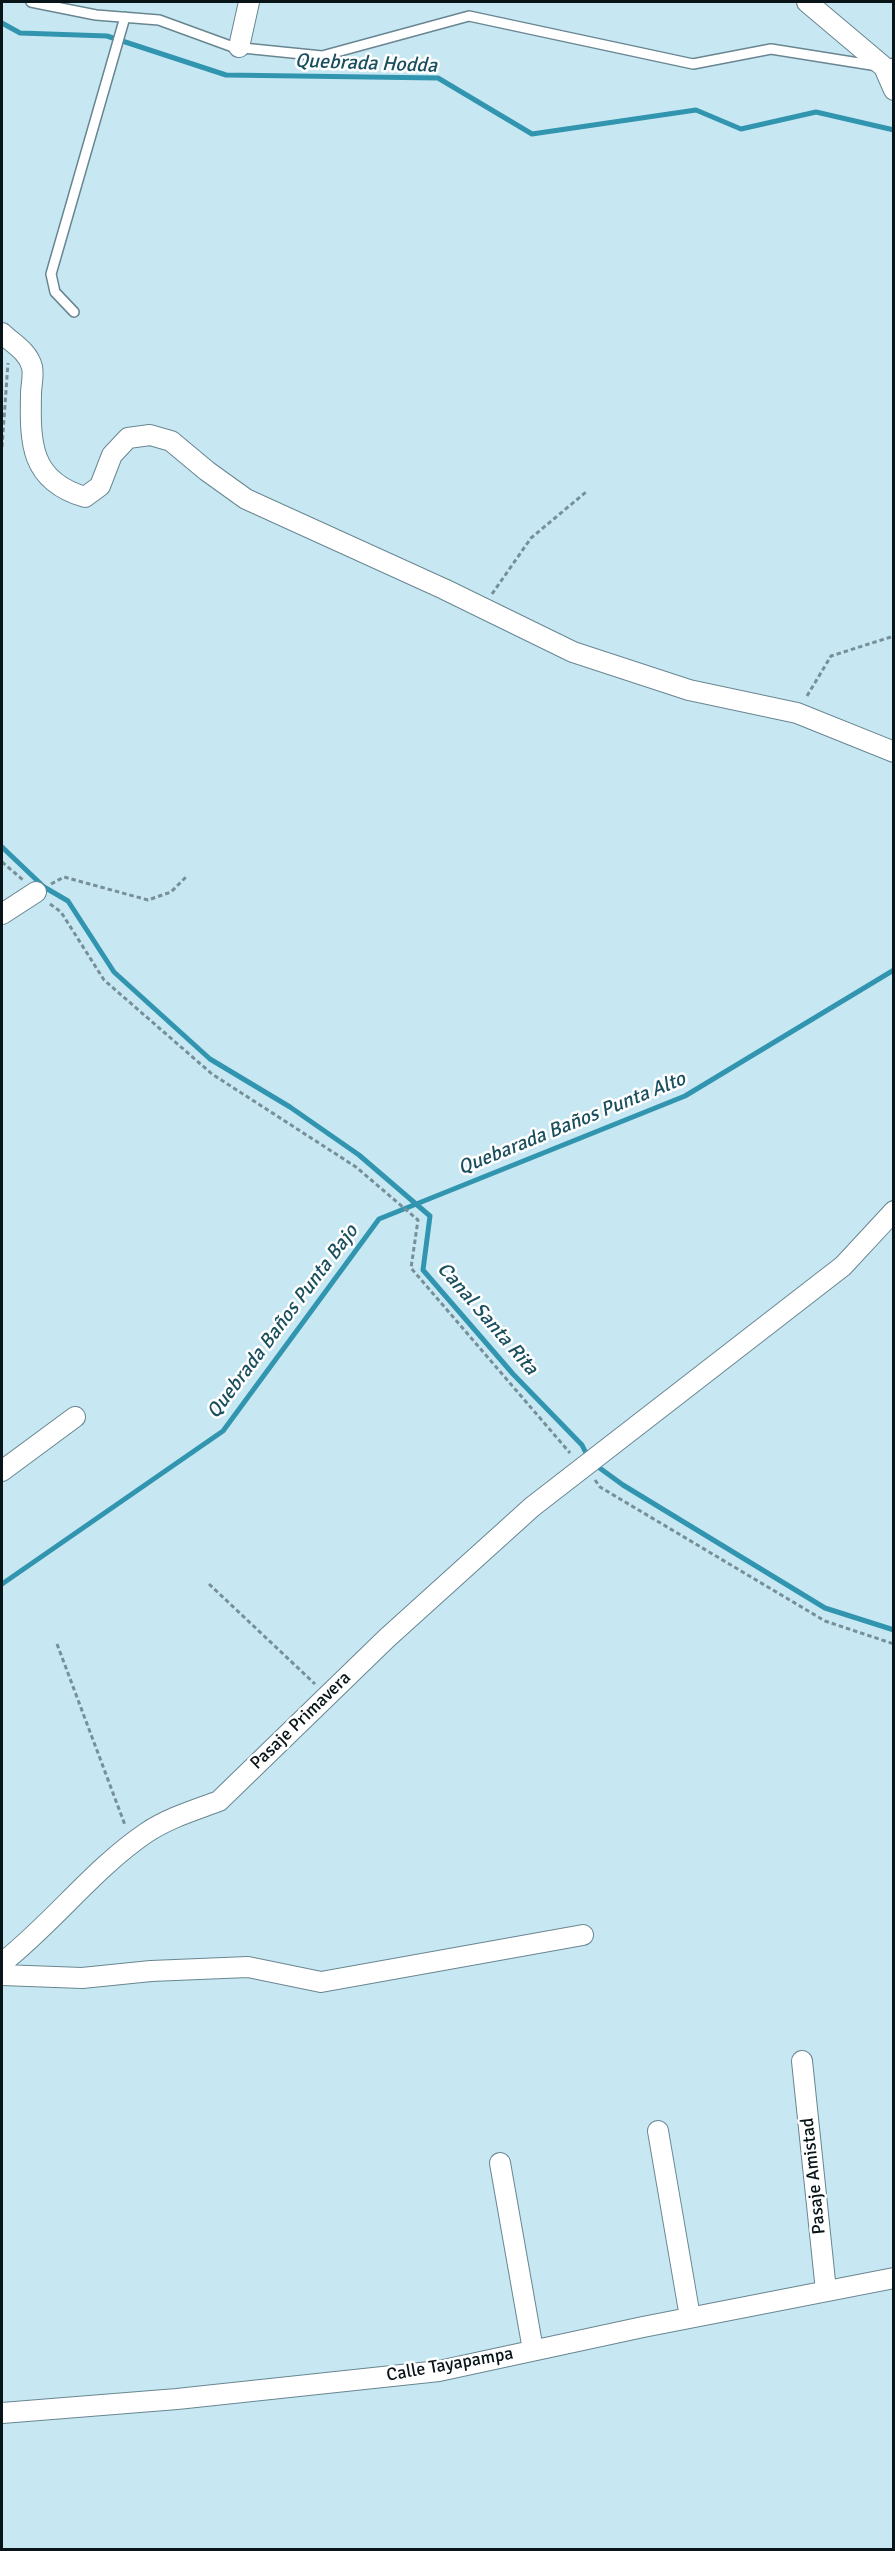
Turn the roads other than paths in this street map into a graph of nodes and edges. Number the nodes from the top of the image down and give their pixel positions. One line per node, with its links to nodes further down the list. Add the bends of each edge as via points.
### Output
1 (31, 2): 4 (lane)
2 (249, 2): 5 (street)
3 (807, 2): 6 (street)
4 (125, 17): 5 (lane, via 159,20); 8 (lane, via 51,274 55,292)
5 (239, 47): 6 (lane, via 322,56 470,16 693,64 771,49)
6 (889, 65): 7 (street)
7 (894, 90)
8 (74, 312)
9 (5, 337): 10 (street, via 20,347 32,366 32,447 45,473 65,491 85,497 100,486 112,455 128,438 150,435 171,441 246,499 573,652 689,690 797,713)
10 (894, 752)
11 (36, 892): 12 (street)
12 (2, 914)
13 (894, 1211): 17 (street, Pasaje Primavera, via 843,1266 532,1507 219,1801 187,1812 132,1844)
14 (75, 1417): 15 (street)
15 (2, 1471)
16 (583, 1935): 18 (street, via 321,1982 248,1967 82,1978)
17 (2, 1963)
18 (2, 1975)
19 (802, 2061): 23 (street, Pasaje Amistad)
20 (658, 2131): 24 (street)
21 (500, 2163): 25 (street)
22 (894, 2278): 23 (street, Calle Tayapampa)
23 (826, 2291): 24 (street, Calle Tayapampa)
24 (690, 2317): 25 (street, Calle Tayapampa)
25 (533, 2350): 26 (street, Calle Tayapampa, via 439,2371)
26 (2, 2413)

